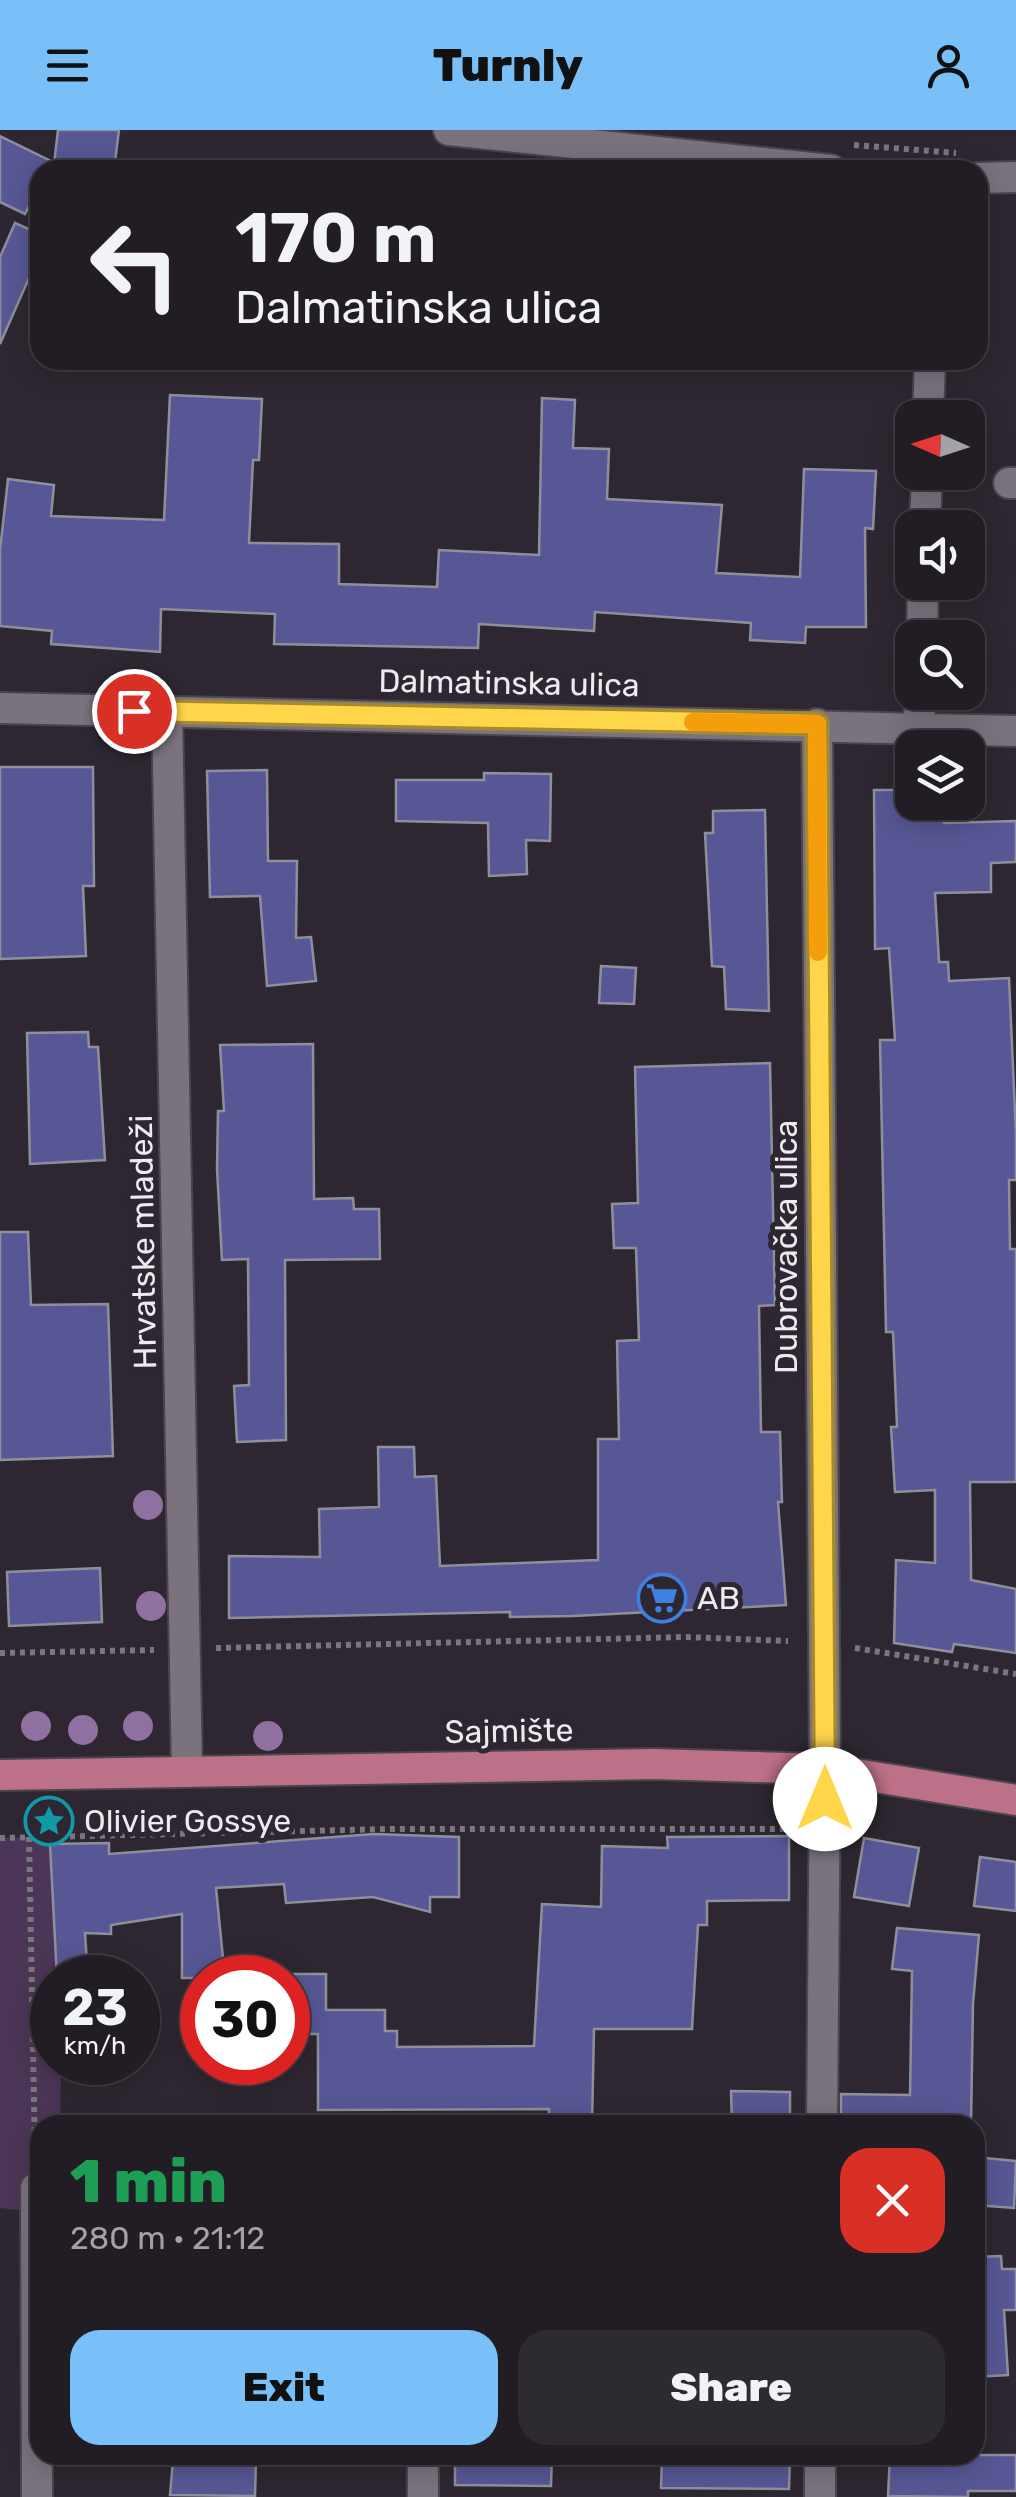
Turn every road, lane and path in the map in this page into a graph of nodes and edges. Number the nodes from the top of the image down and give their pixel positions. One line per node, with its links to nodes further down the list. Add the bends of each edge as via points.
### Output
1 (448, 130): 2 (street)
2 (839, 157): 3 (path)
3 (883, 160)
4 (988, 170): 5 (street)
5 (1016, 177)
6 (930, 370): 7 (street)
7 (929, 400)
8 (0, 708): 10 (street, Dalmatinska ulica)
9 (920, 710): 12 (street)
10 (168, 712): 11 (street, Dalmatinska ulica); 15 (street, Hrvatske mladeži)
11 (817, 724): 12 (street, Dalmatinska ulica); 14 (street, Dubrovačka ulica)
12 (919, 728): 13 (street, Dalmatinska ulica)
13 (1016, 731)
14 (824, 1642): 15 (path, via 686,1637); 17 (path); 18 (street, Dubrovačka ulica)
15 (187, 1649): 16 (path); 19 (street, Hrvatske mladeži)
16 (0, 1653)
17 (1016, 1674)
18 (825, 1769): 19 (main road, Sajmište, via 653,1764); 21 (main road, Sajmište); 22 (street, Dubrovačka ulica)
19 (187, 1772): 20 (main road, Sajmište)
20 (0, 1776)
21 (1016, 1800)
22 (824, 1829): 23 (path, via 390,1828); 26 (street, Dubrovačka ulica)
23 (29, 1837): 24 (path); 25 (path)
24 (0, 1838)
25 (35, 2115)
26 (822, 2115)
27 (37, 2465): 30 (street)
28 (422, 2465): 31 (street)
29 (820, 2465): 32 (street)
30 (37, 2497)
31 (422, 2497)
32 (820, 2497)

